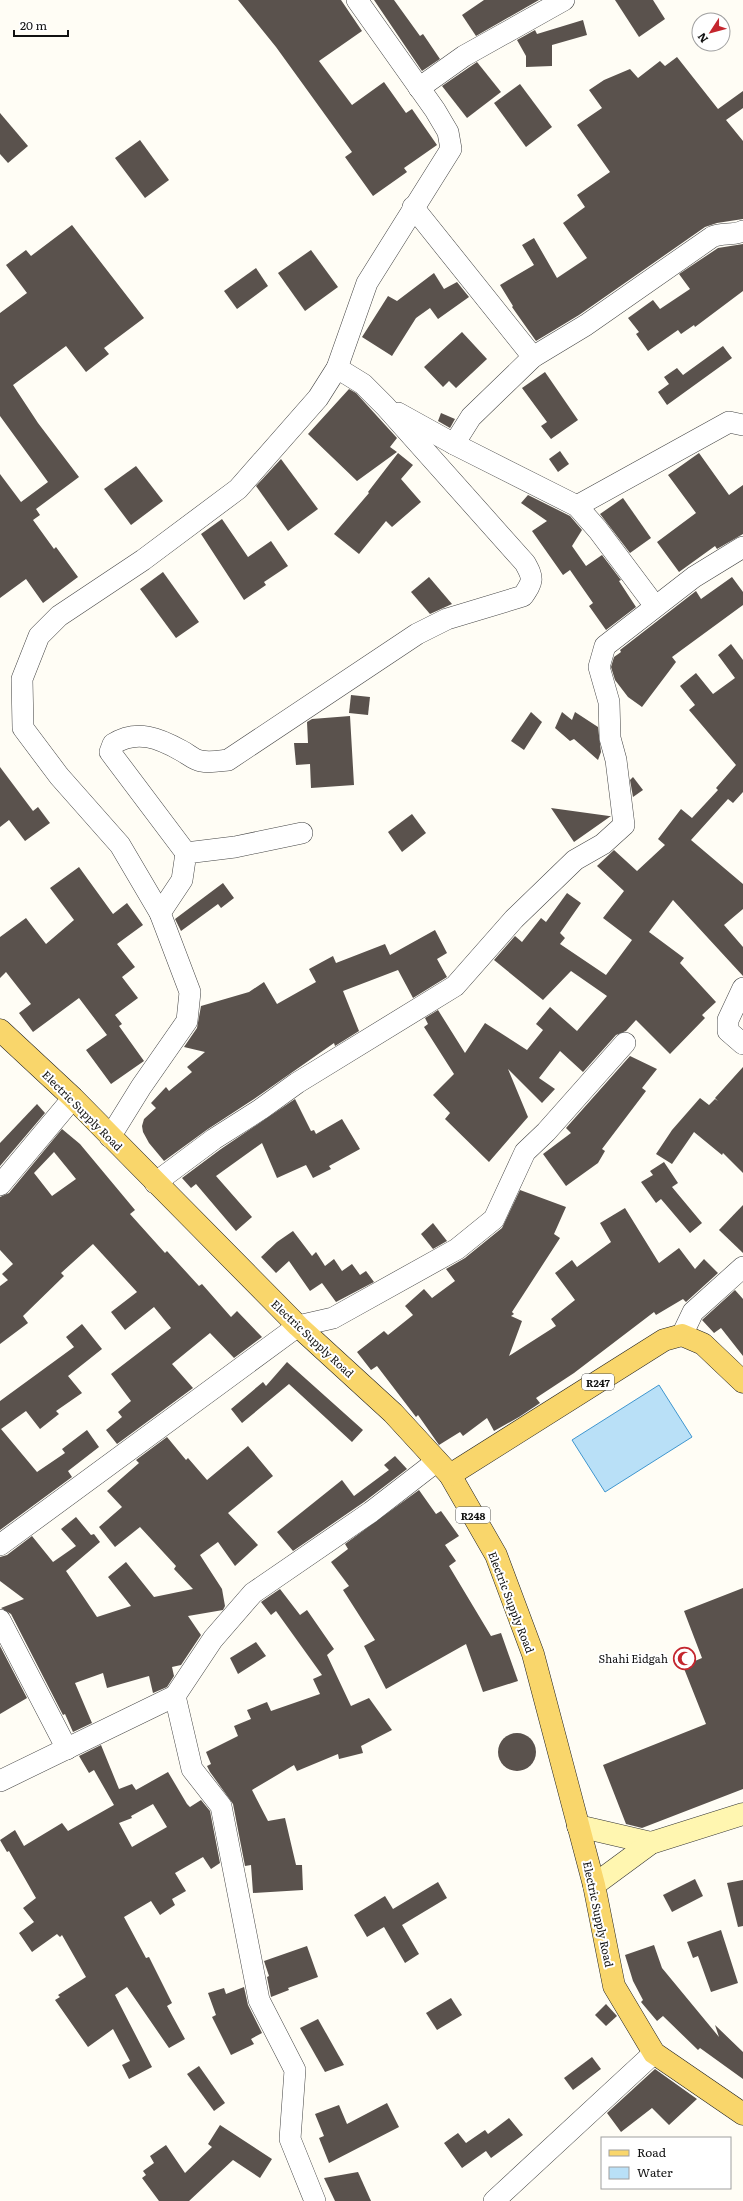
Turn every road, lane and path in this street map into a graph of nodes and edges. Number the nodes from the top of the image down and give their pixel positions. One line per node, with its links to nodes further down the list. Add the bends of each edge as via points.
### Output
1 (357, 0): 3 (street)
2 (564, 0): 3 (street, via 464,56)
3 (419, 88): 4 (street, via 448,132 450,149)
4 (413, 207): 6 (street); 7 (street, via 367,283)
5 (743, 231): 6 (street, via 712,237 586,325)
6 (533, 357): 10 (street, via 471,417)
7 (337, 368): 8 (street, via 363,384); 16 (street, via 318,398 238,489 143,560 54,621 39,636 22,679 23,728 58,776 120,845)
8 (385, 406): 10 (street); 15 (street, via 525,563 532,575 530,585 523,596 447,619 416,634 228,760 200,761 173,746 140,735 123,737 113,744 110,752)
9 (743, 425): 11 (street, via 729,422)
10 (454, 444): 11 (street)
11 (577, 506): 13 (street)
12 (743, 547): 13 (street, via 694,577)
13 (655, 606): 23 (street, via 605,646 599,667 609,702 610,738 616,760 624,825 603,844 576,860 514,919 455,986 297,1083)
14 (302, 833): 15 (street, via 235,848)
15 (186, 853): 16 (street, via 182,880)
16 (160, 913): 22 (street, via 190,992 187,1021)
17 (743, 988): 20 (street, via 728,1020 728,1031)
18 (0, 1030): 21 (main road, Electric Supply Road / R248)
19 (625, 1043): 26 (street, via 526,1152 494,1218 458,1249 333,1318)
20 (743, 1044)
21 (72, 1098): 22 (main road, Electric Supply Road / R248); 24 (street)
22 (110, 1137): 23 (main road, Electric Supply Road / R248)
23 (154, 1183): 26 (main road, Electric Supply Road / R248)
24 (0, 1186)
25 (743, 1267): 27 (street, via 693,1312)
26 (298, 1326): 29 (main road, Electric Supply Road / R248, via 393,1413); 30 (street)
27 (682, 1335): 28 (main road, via 703,1344); 29 (main road, R247, via 664,1340)
28 (743, 1382)
29 (444, 1468): 32 (street, via 371,1512 253,1593 213,1639); 36 (main road, Electric Supply Road / R248, via 496,1555 533,1654)
30 (0, 1545)
31 (0, 1620): 33 (street)
32 (174, 1696): 33 (street); 41 (street, via 192,1769 221,1806 259,2000 295,2070 290,2139)
33 (67, 1749): 34 (street)
34 (0, 1781)
35 (743, 1814): 37 (main road)
36 (578, 1826): 37 (main road); 38 (main road, Electric Supply Road / R248)
37 (651, 1843): 38 (main road)
38 (594, 1885): 39 (main road, Electric Supply Road / R248, via 614,1986)
39 (654, 2053): 40 (main road, Electric Supply Road / R248); 42 (street)
40 (743, 2114)
41 (315, 2201)
42 (494, 2201)

